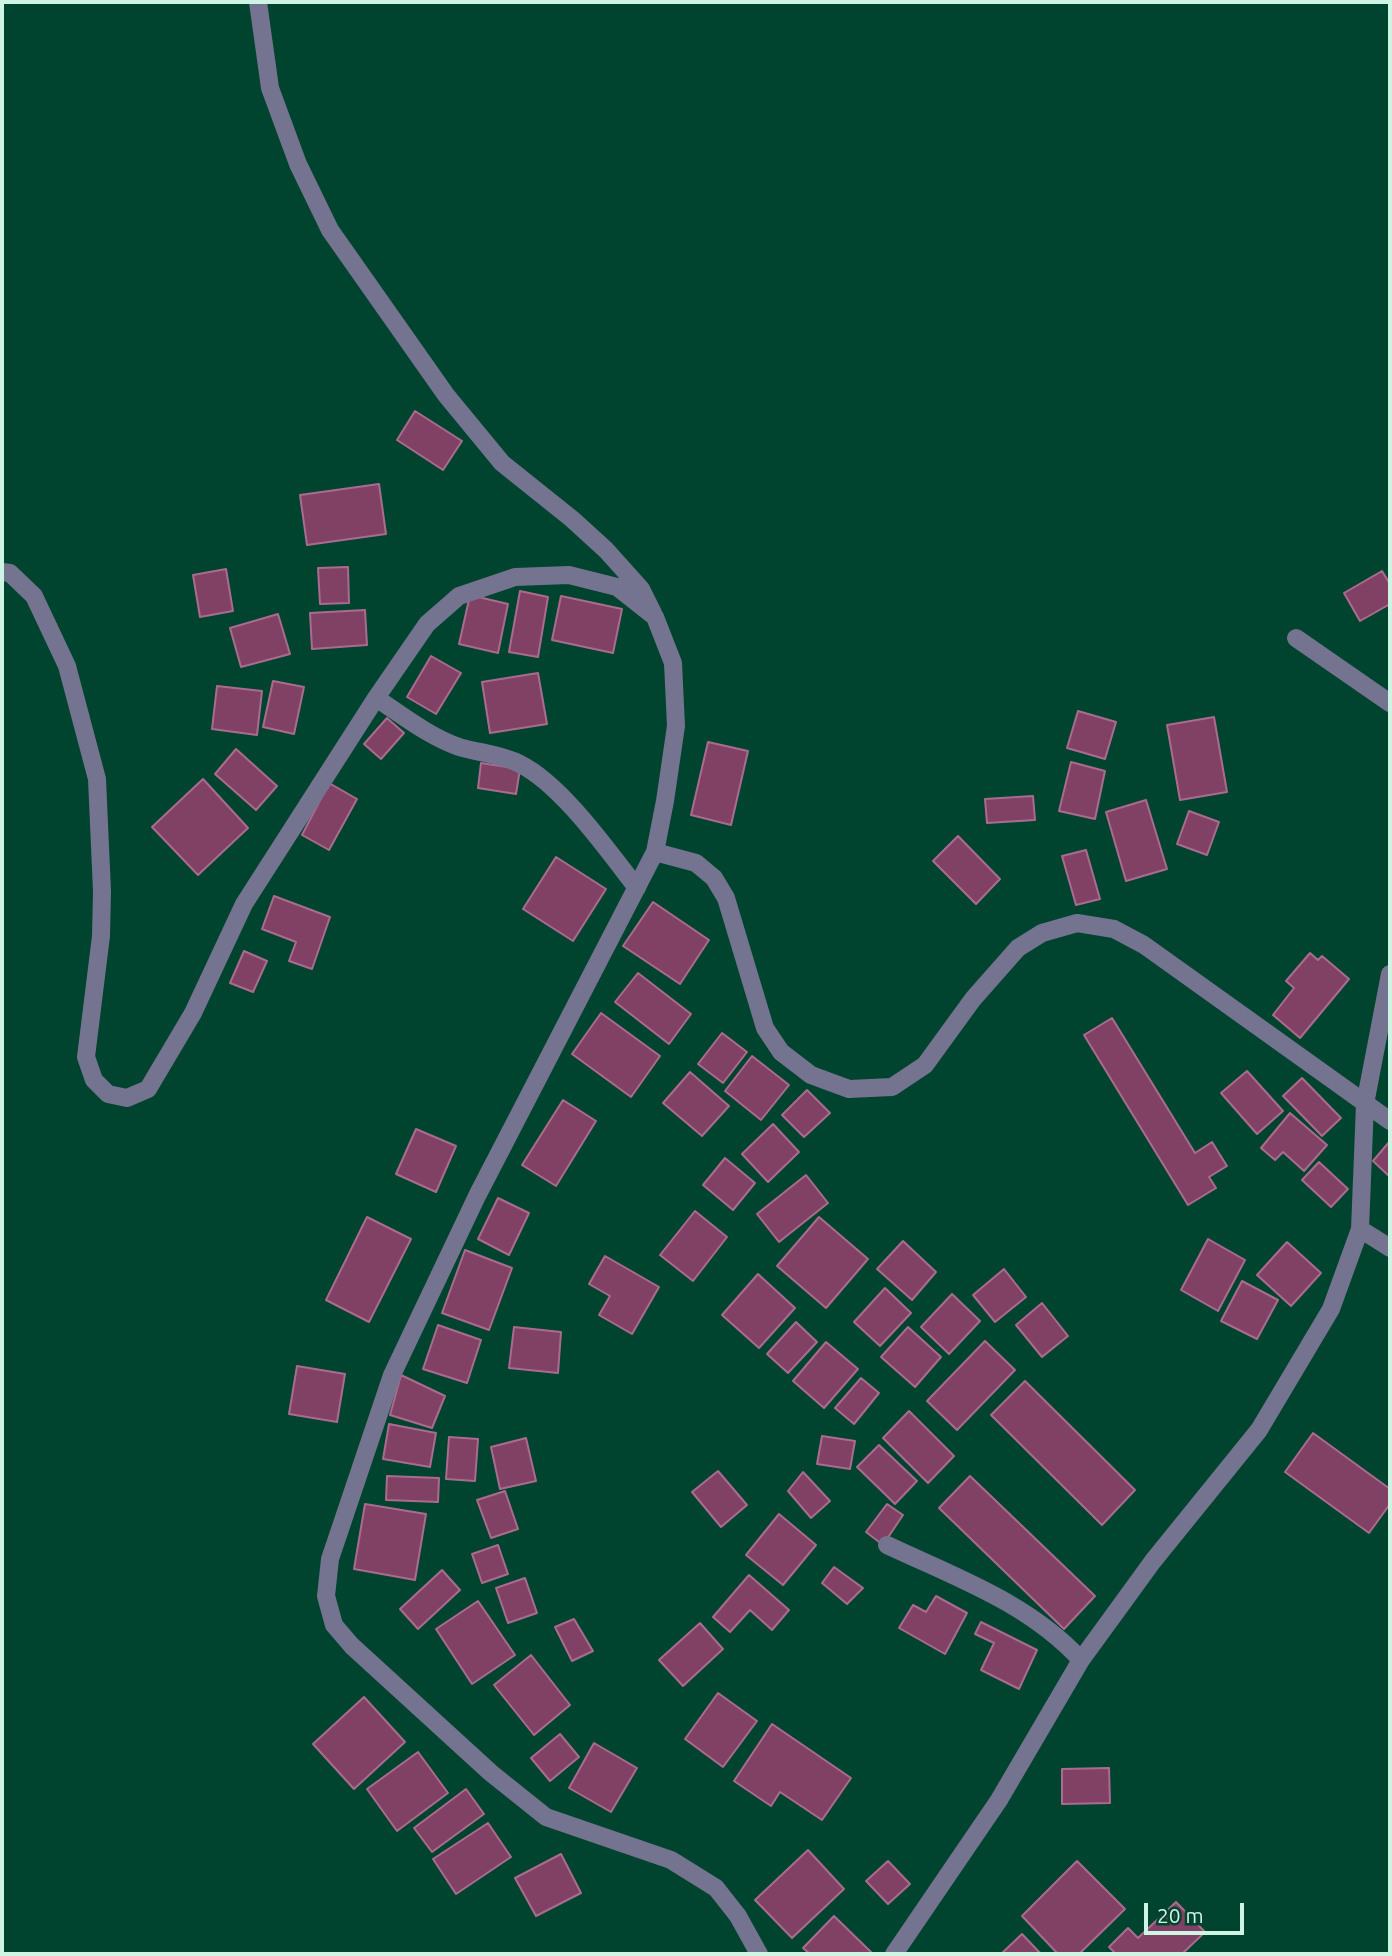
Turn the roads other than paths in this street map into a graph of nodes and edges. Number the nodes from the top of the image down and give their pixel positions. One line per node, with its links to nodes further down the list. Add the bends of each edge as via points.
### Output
1 (258, 2): 3 (street, via 270,89 298,164 330,230 446,395 502,463 606,550 641,589)
2 (6, 572): 5 (street, via 34,596 67,666 97,779 101,924 86,1057 94,1080 108,1094 127,1098 148,1089 193,1013 244,904)
3 (655, 618): 5 (street, via 617,587 569,575 515,577 459,596 427,624); 7 (street, via 673,663 676,726)
4 (1296, 638): 6 (street)
5 (376, 698): 8 (street, via 435,737 521,764 550,785)
6 (1390, 704)
7 (655, 852): 8 (street); 10 (street, via 696,863 714,878 726,898 765,1028 781,1052 811,1075 849,1090 892,1087 925,1065 1018,948 1042,933 1077,923 1114,929 1144,945)
8 (638, 888): 16 (street, via 477,1196 392,1375 330,1559 326,1596 334,1625 352,1646 491,1773 545,1817 671,1860 708,1882 738,1916)
9 (1390, 974): 10 (street)
10 (1365, 1104): 11 (street); 12 (street)
11 (1390, 1121)
12 (1360, 1229): 13 (street); 15 (street, via 1331,1309 1259,1430 1153,1561)
13 (1390, 1248)
14 (887, 1545): 15 (street, via 1017,1606)
15 (1081, 1660): 17 (street, via 999,1801)
16 (759, 1954)
17 (894, 1954)

